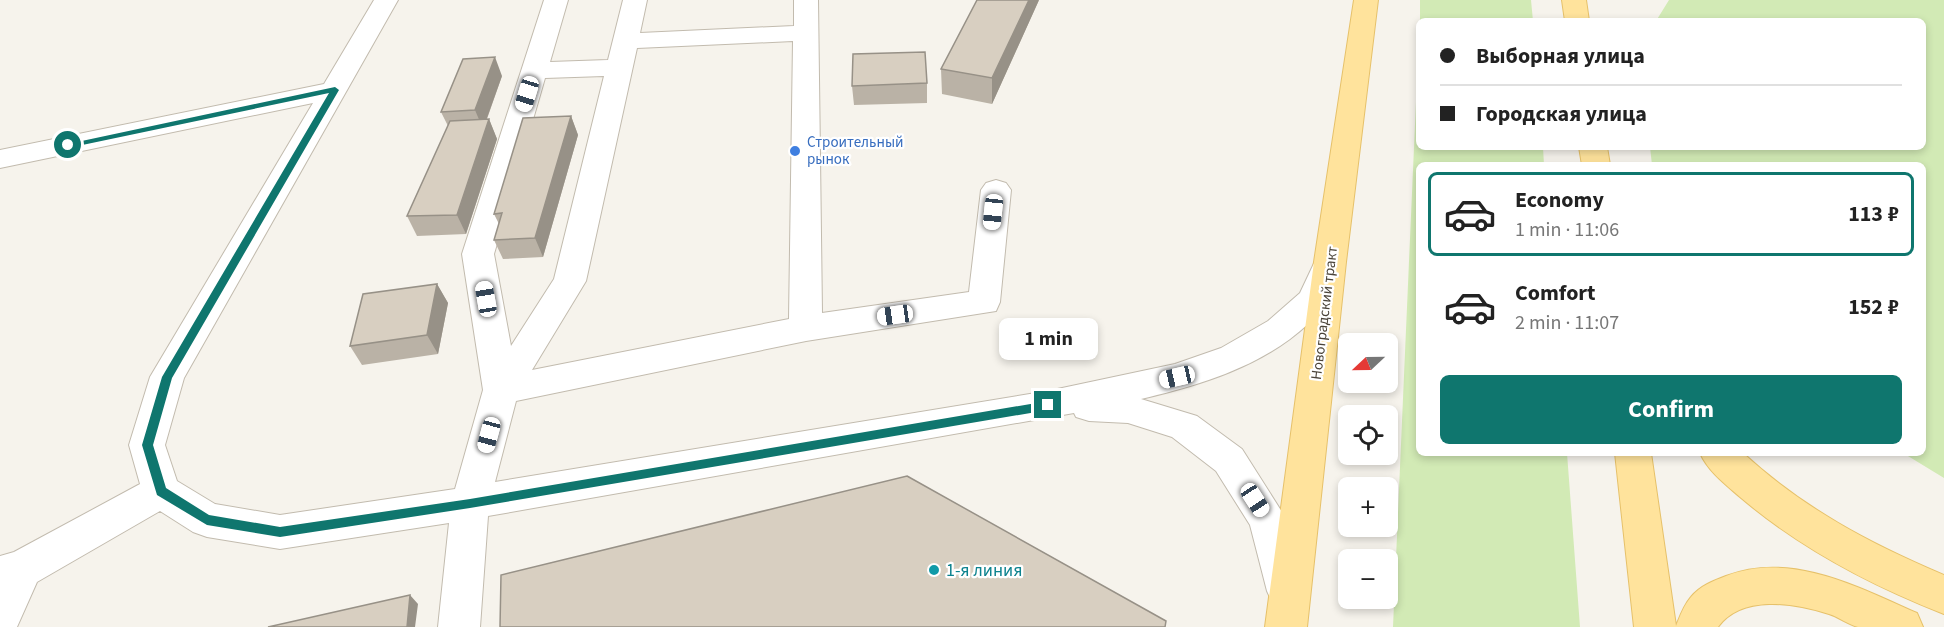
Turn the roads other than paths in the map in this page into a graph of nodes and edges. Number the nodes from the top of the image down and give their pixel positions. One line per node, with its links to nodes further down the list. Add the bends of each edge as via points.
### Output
1 (386, 0): 11 (street)
2 (556, 0): 10 (street)
3 (635, 0): 9 (street)
4 (806, 0): 8 (street)
5 (1366, 0): 14 (main road, Новоградский тракт)
6 (1574, 0): 7 (main road)
7 (1577, 18)
8 (806, 33): 9 (street); 15 (street)
9 (623, 54): 10 (street); 16 (street, via 570,281)
10 (534, 71): 16 (street, via 478,254)
11 (335, 90): 12 (street); 20 (street, via 167,377 147,445)
12 (0, 159)
13 (996, 190): 15 (street, via 984,302)
14 (1330, 262): 17 (street, via 1312,300 1280,330 1233,357 1177,377); 24 (main road, Новоградский тракт)
15 (806, 328): 16 (street)
16 (501, 390): 21 (street)
17 (1048, 405): 21 (street); 24 (street, via 1128,409 1184,426 1229,460 1268,520)
18 (1632, 456): 27 (main road)
19 (1721, 456): 23 (main road, via 1759,490 1830,541)
20 (161, 491): 21 (street, via 207,520 280,532); 22 (street)
21 (470, 503): 26 (street)
22 (11, 572): 25 (street)
23 (1944, 595)
24 (1288, 613)
25 (0, 619)
26 (459, 627)
27 (1655, 627)
28 (1696, 627): 29 (main road, via 1705,609 1728,593 1765,587 1818,592)
29 (1902, 627)

